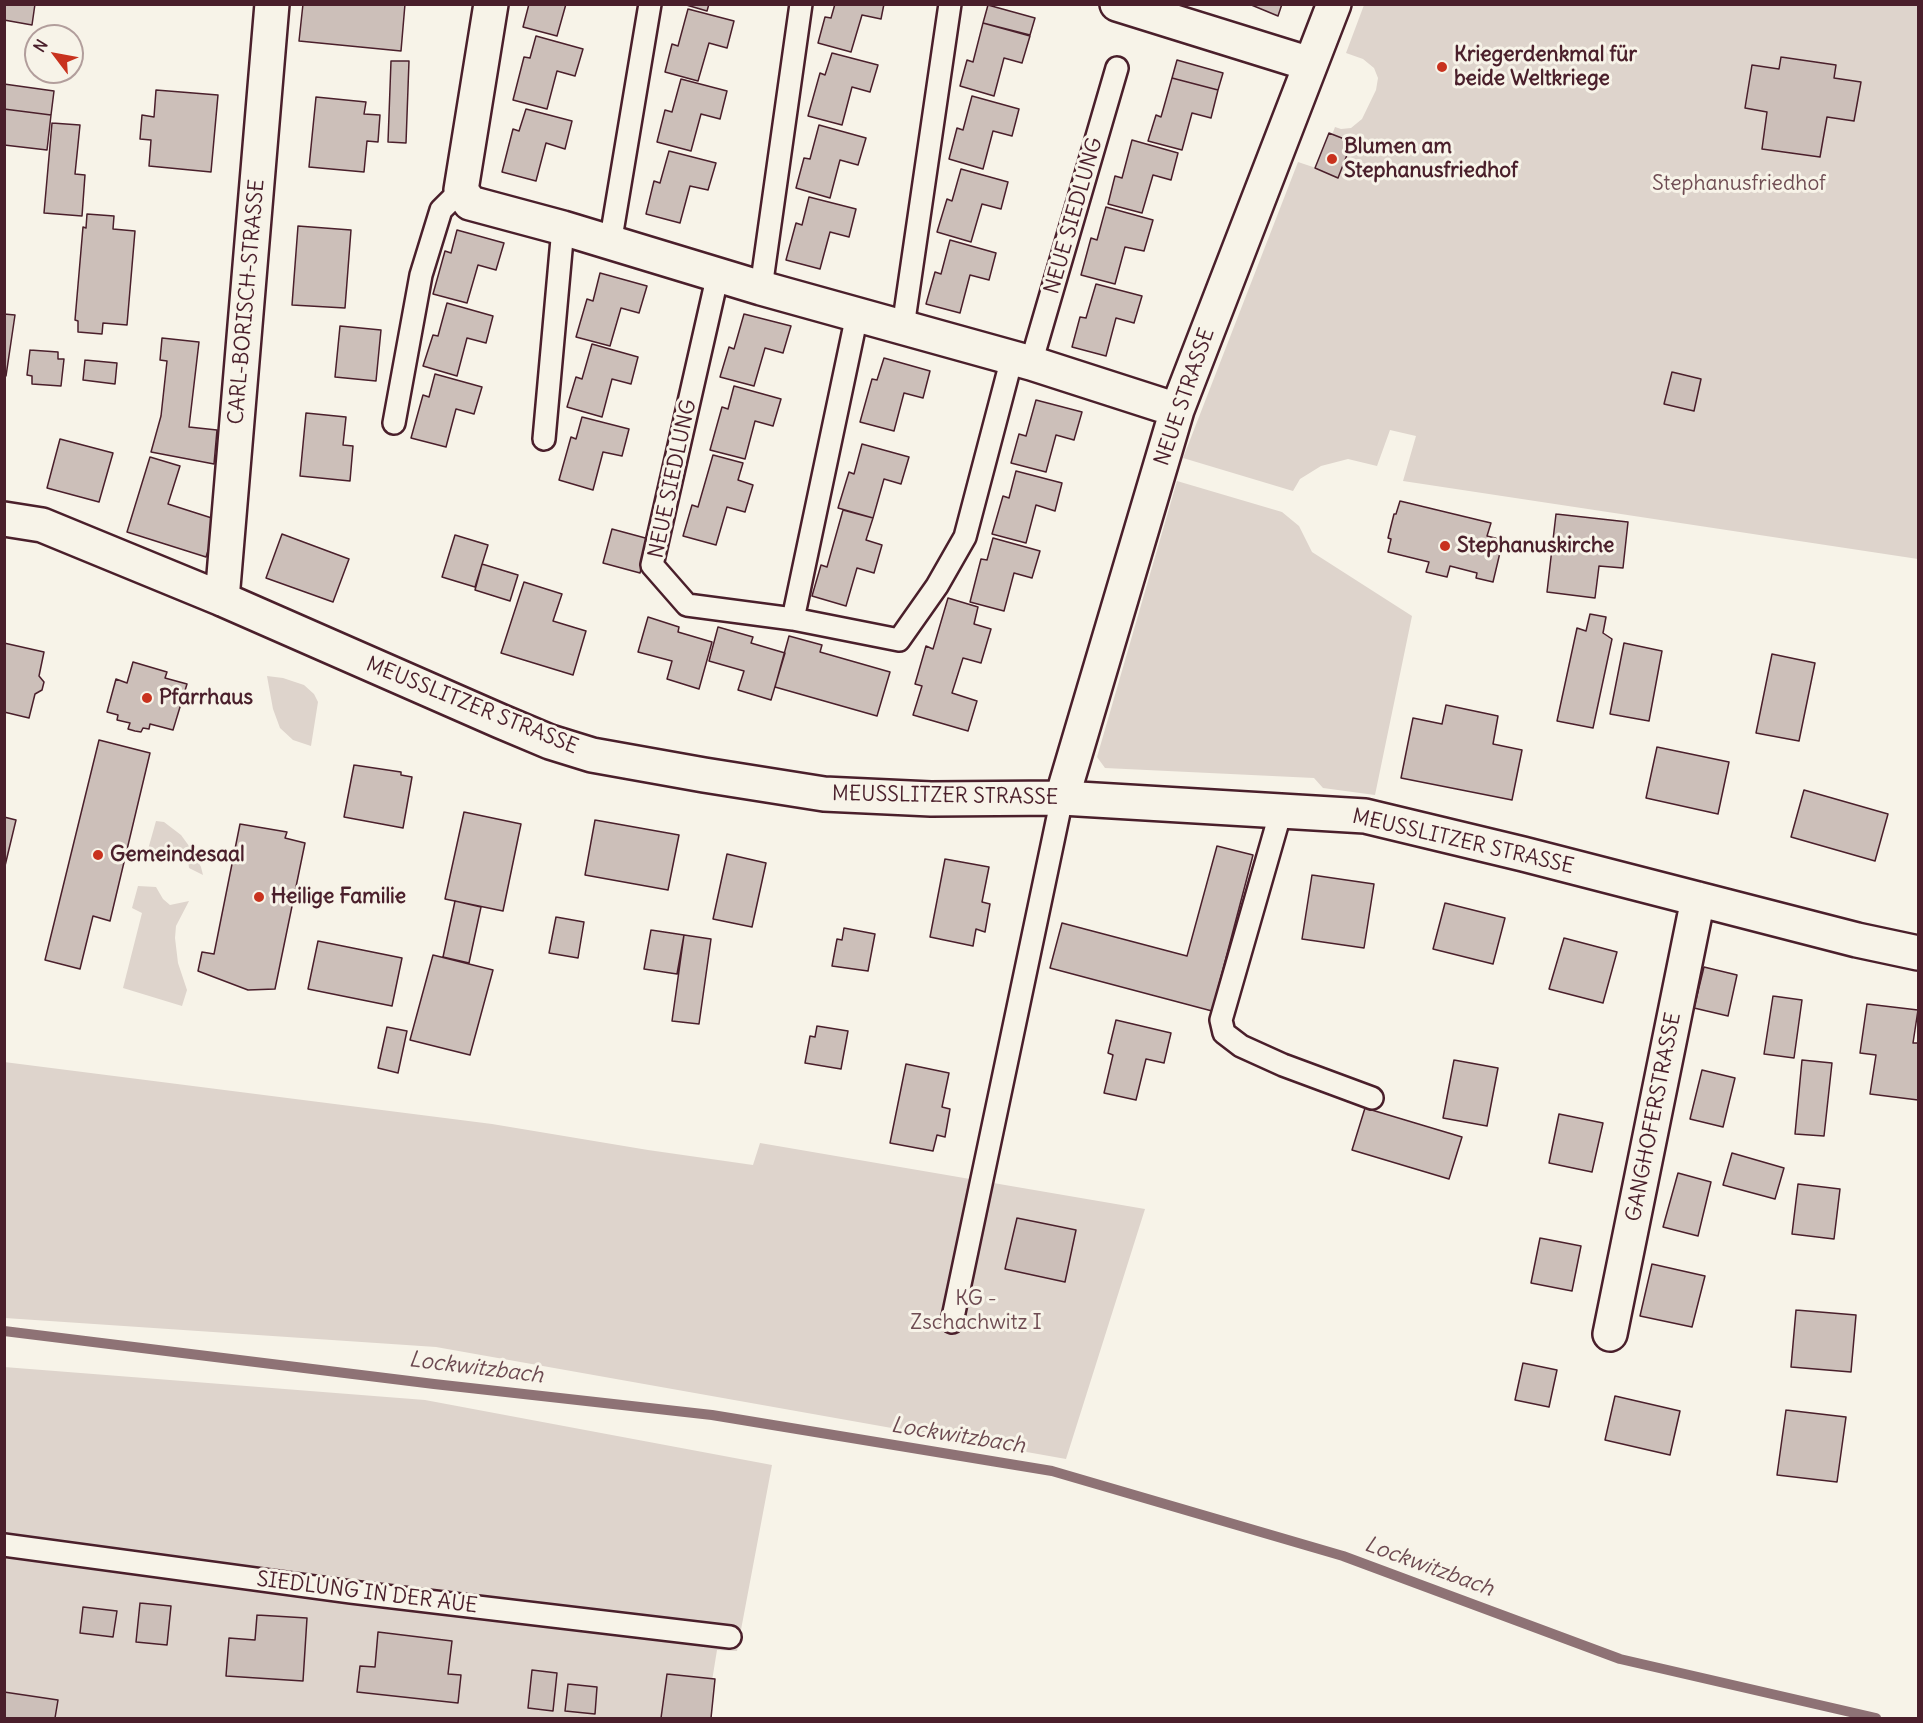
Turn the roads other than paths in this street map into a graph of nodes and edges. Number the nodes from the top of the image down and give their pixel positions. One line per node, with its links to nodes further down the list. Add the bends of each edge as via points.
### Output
1 (272, 4): 22 (street, CARL-BORISCH-STRASSE)
2 (491, 4): 10 (street)
3 (650, 4): 12 (lane)
4 (801, 4): 14 (lane)
5 (950, 4): 16 (lane)
6 (1117, 4): 8 (street)
7 (1334, 4): 8 (street, NEUE STRASSE)
8 (1310, 64): 18 (street, NEUE STRASSE)
9 (1117, 68): 17 (lane, NEUE SIEDLUNG)
10 (461, 190): 11 (street, via 470,203); 19 (lane, via 441,210 421,275)
11 (563, 228): 12 (street); 20 (lane)
12 (610, 244): 13 (street)
13 (718, 274): 14 (street); 23 (lane, NEUE SIEDLUNG, via 652,564 687,604)
14 (761, 288): 15 (street)
15 (857, 315): 16 (street); 23 (lane)
16 (903, 327): 17 (street)
17 (1022, 361): 18 (street); 23 (lane, NEUE SIEDLUNG, via 965,537 899,640)
18 (1178, 410): 24 (street, NEUE STRASSE)
19 (394, 423)
20 (544, 439)
21 (4, 519): 22 (street, MEUSSLITZER STRASSE, via 42,525)
22 (222, 599): 24 (street, MEUSSLITZER STRASSE, via 500,721 592,755 824,794 931,799)
23 (793, 619)
24 (1062, 798): 25 (street, MEUSSLITZER STRASSE); 29 (lane)
25 (1281, 811): 26 (street, MEUSSLITZER STRASSE, via 1376,818); 28 (lane, via 1221,1020 1224,1033 1241,1046 1283,1065)
26 (1698, 899): 27 (street, MEUSSLITZER STRASSE); 30 (street, GANGHOFERSTRASSE)
27 (1918, 953)
28 (1372, 1098)
29 (952, 1322)
30 (1610, 1335)
31 (4, 1545): 32 (lane, SIEDLUNG IN DER AUE, via 351,1592)
32 (730, 1637)

